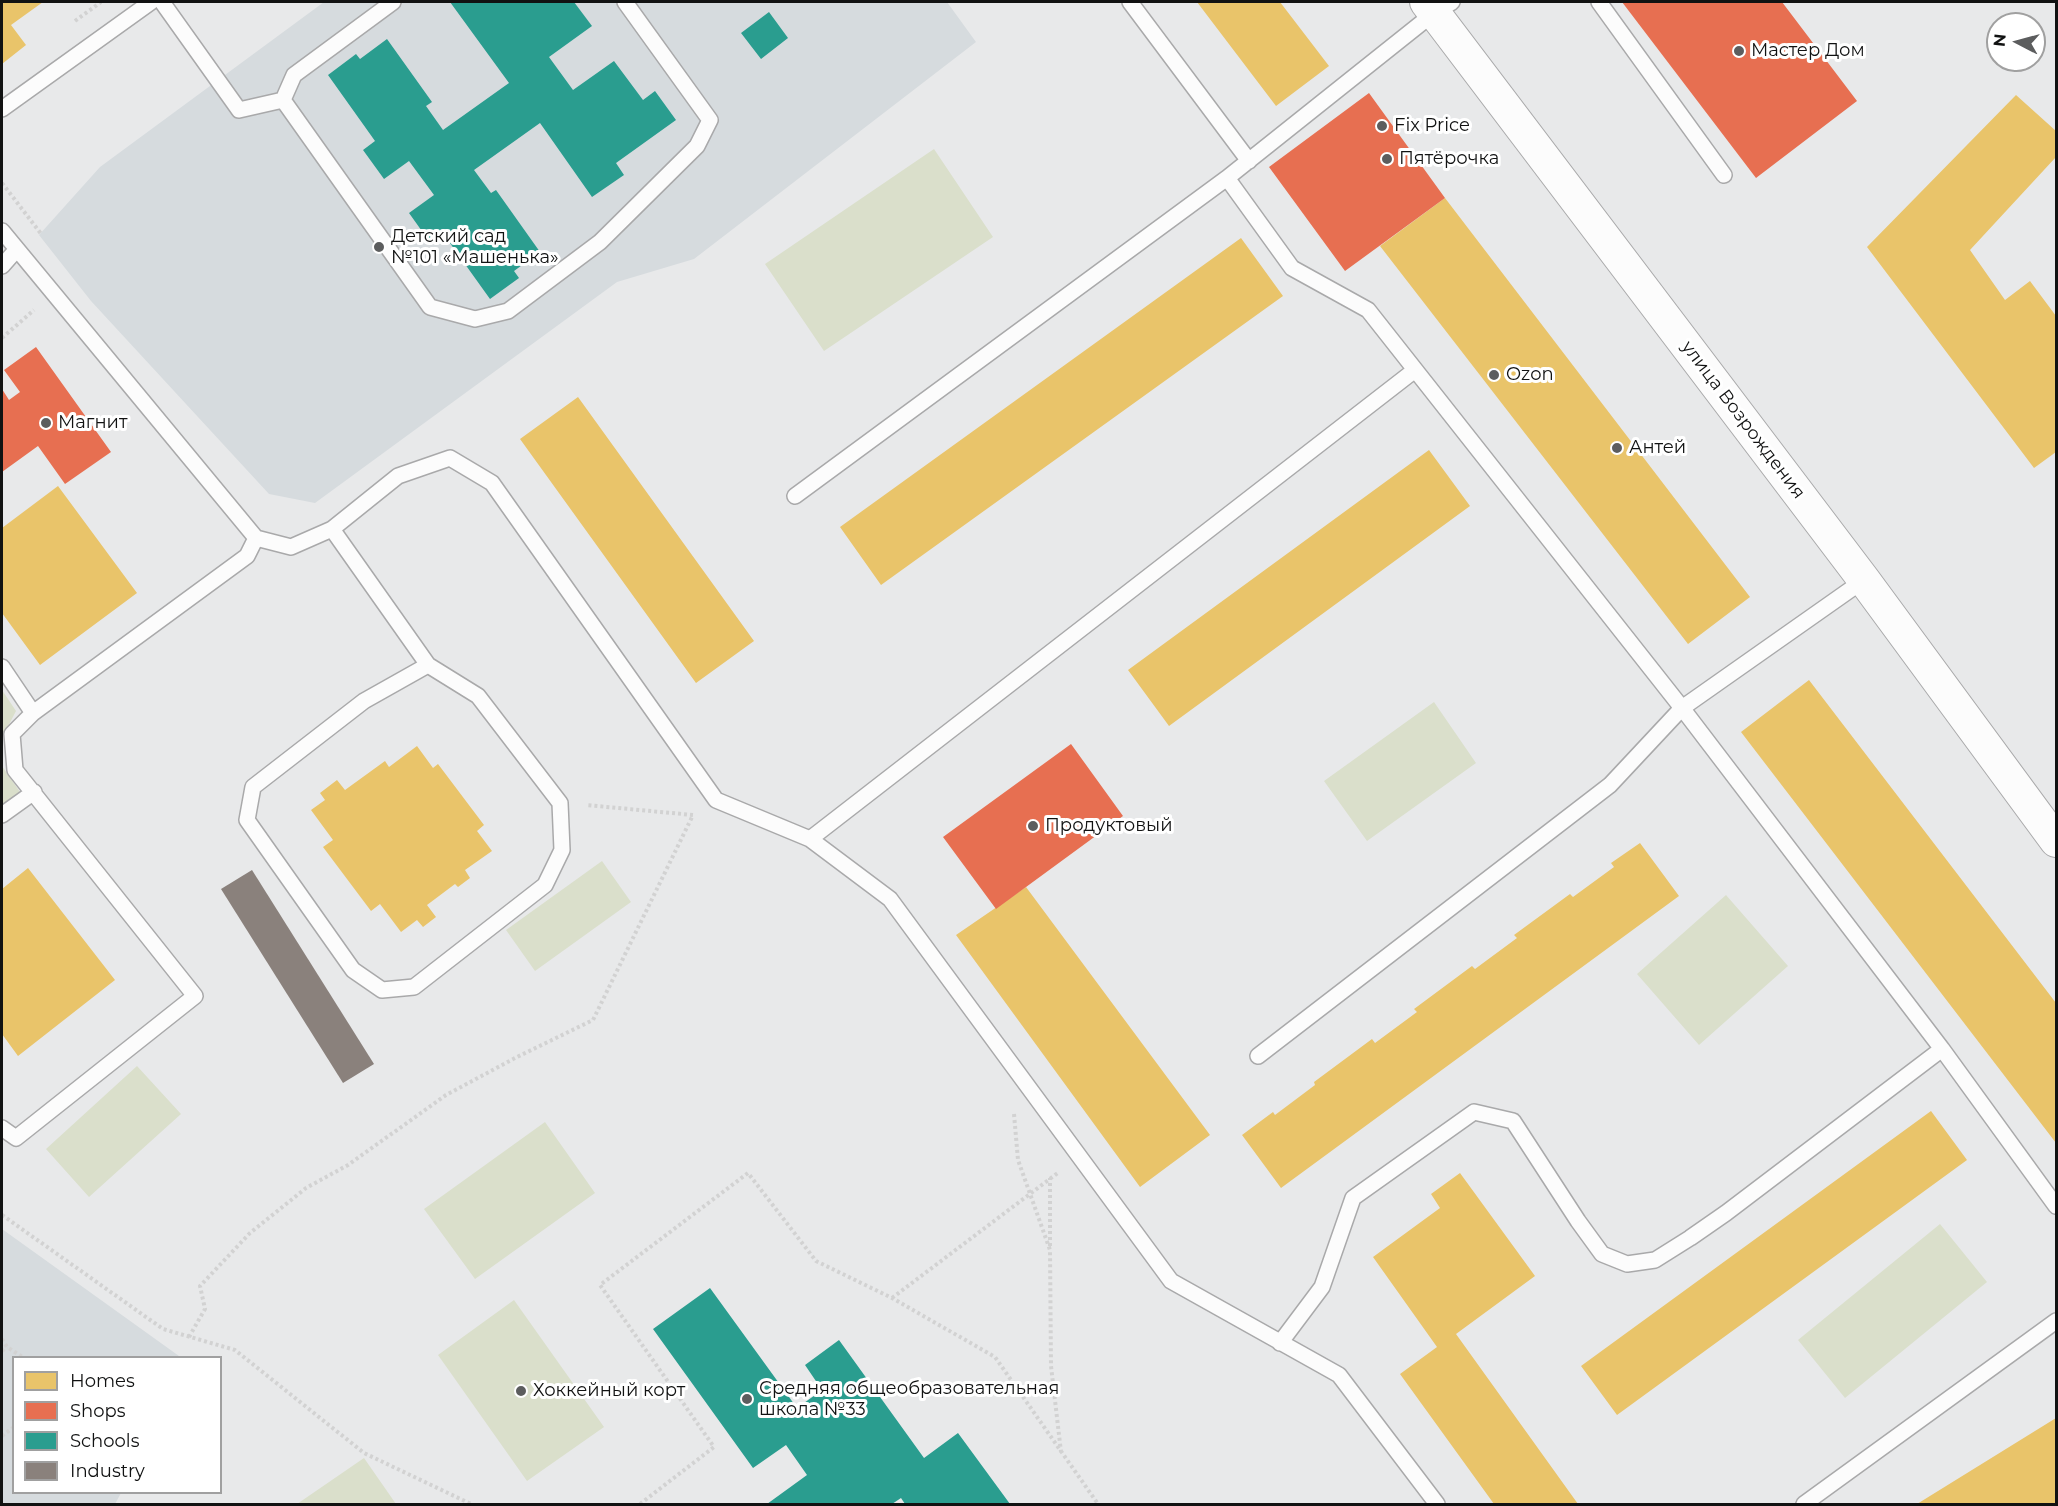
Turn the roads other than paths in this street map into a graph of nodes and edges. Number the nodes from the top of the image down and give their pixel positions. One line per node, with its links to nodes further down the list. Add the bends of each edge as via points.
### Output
1 (151, 2): 9 (lane)
2 (162, 2): 8 (lane, via 239,110)
3 (393, 2): 8 (lane, via 294,75)
4 (625, 2): 8 (lane, via 710,120 697,146 600,242 508,311 475,319 430,307)
5 (1130, 2): 10 (lane)
6 (1599, 2): 11 (lane)
7 (1437, 5): 10 (lane); 20 (street, улица Возрождения)
8 (283, 100)
9 (2, 109)
10 (1249, 161): 12 (lane)
11 (1724, 175)
12 (1227, 178): 16 (lane, via 1292,268 1368,310); 17 (lane)
13 (2, 231): 14 (lane)
14 (17, 249): 15 (lane); 19 (lane)
15 (2, 266)
16 (1415, 370): 23 (lane); 27 (lane)
17 (795, 496)
18 (332, 529): 19 (lane, via 291,547); 21 (lane); 27 (lane, via 398,476 450,458 492,483 716,800)
19 (256, 537): 24 (lane, via 247,556)
20 (1864, 580): 23 (lane); 28 (street, улица Возрождения)
21 (428, 665): 21 (lane, via 478,696 560,802 562,850 545,885 414,987 382,990 353,970 247,820 253,787 364,701)
22 (2, 667): 24 (lane)
23 (1682, 708): 29 (lane); 30 (lane, via 1610,785)
24 (33, 713): 25 (lane, via 12,734 15,770)
25 (34, 792): 26 (lane); 31 (lane, via 195,996 16,1138)
26 (2, 815)
27 (810, 839): 34 (lane, via 890,899 1171,1281)
28 (2056, 841)
29 (1942, 1050): 32 (lane); 34 (lane, via 1690,1238 1655,1260 1628,1264 1602,1254 1513,1121 1474,1112 1353,1198 1322,1287)
30 (1258, 1056)
31 (2, 1128)
32 (2056, 1206)
33 (2056, 1321): 36 (lane)
34 (1281, 1343): 35 (lane, via 1339,1375)
35 (1437, 1504)
36 (1804, 1504)

